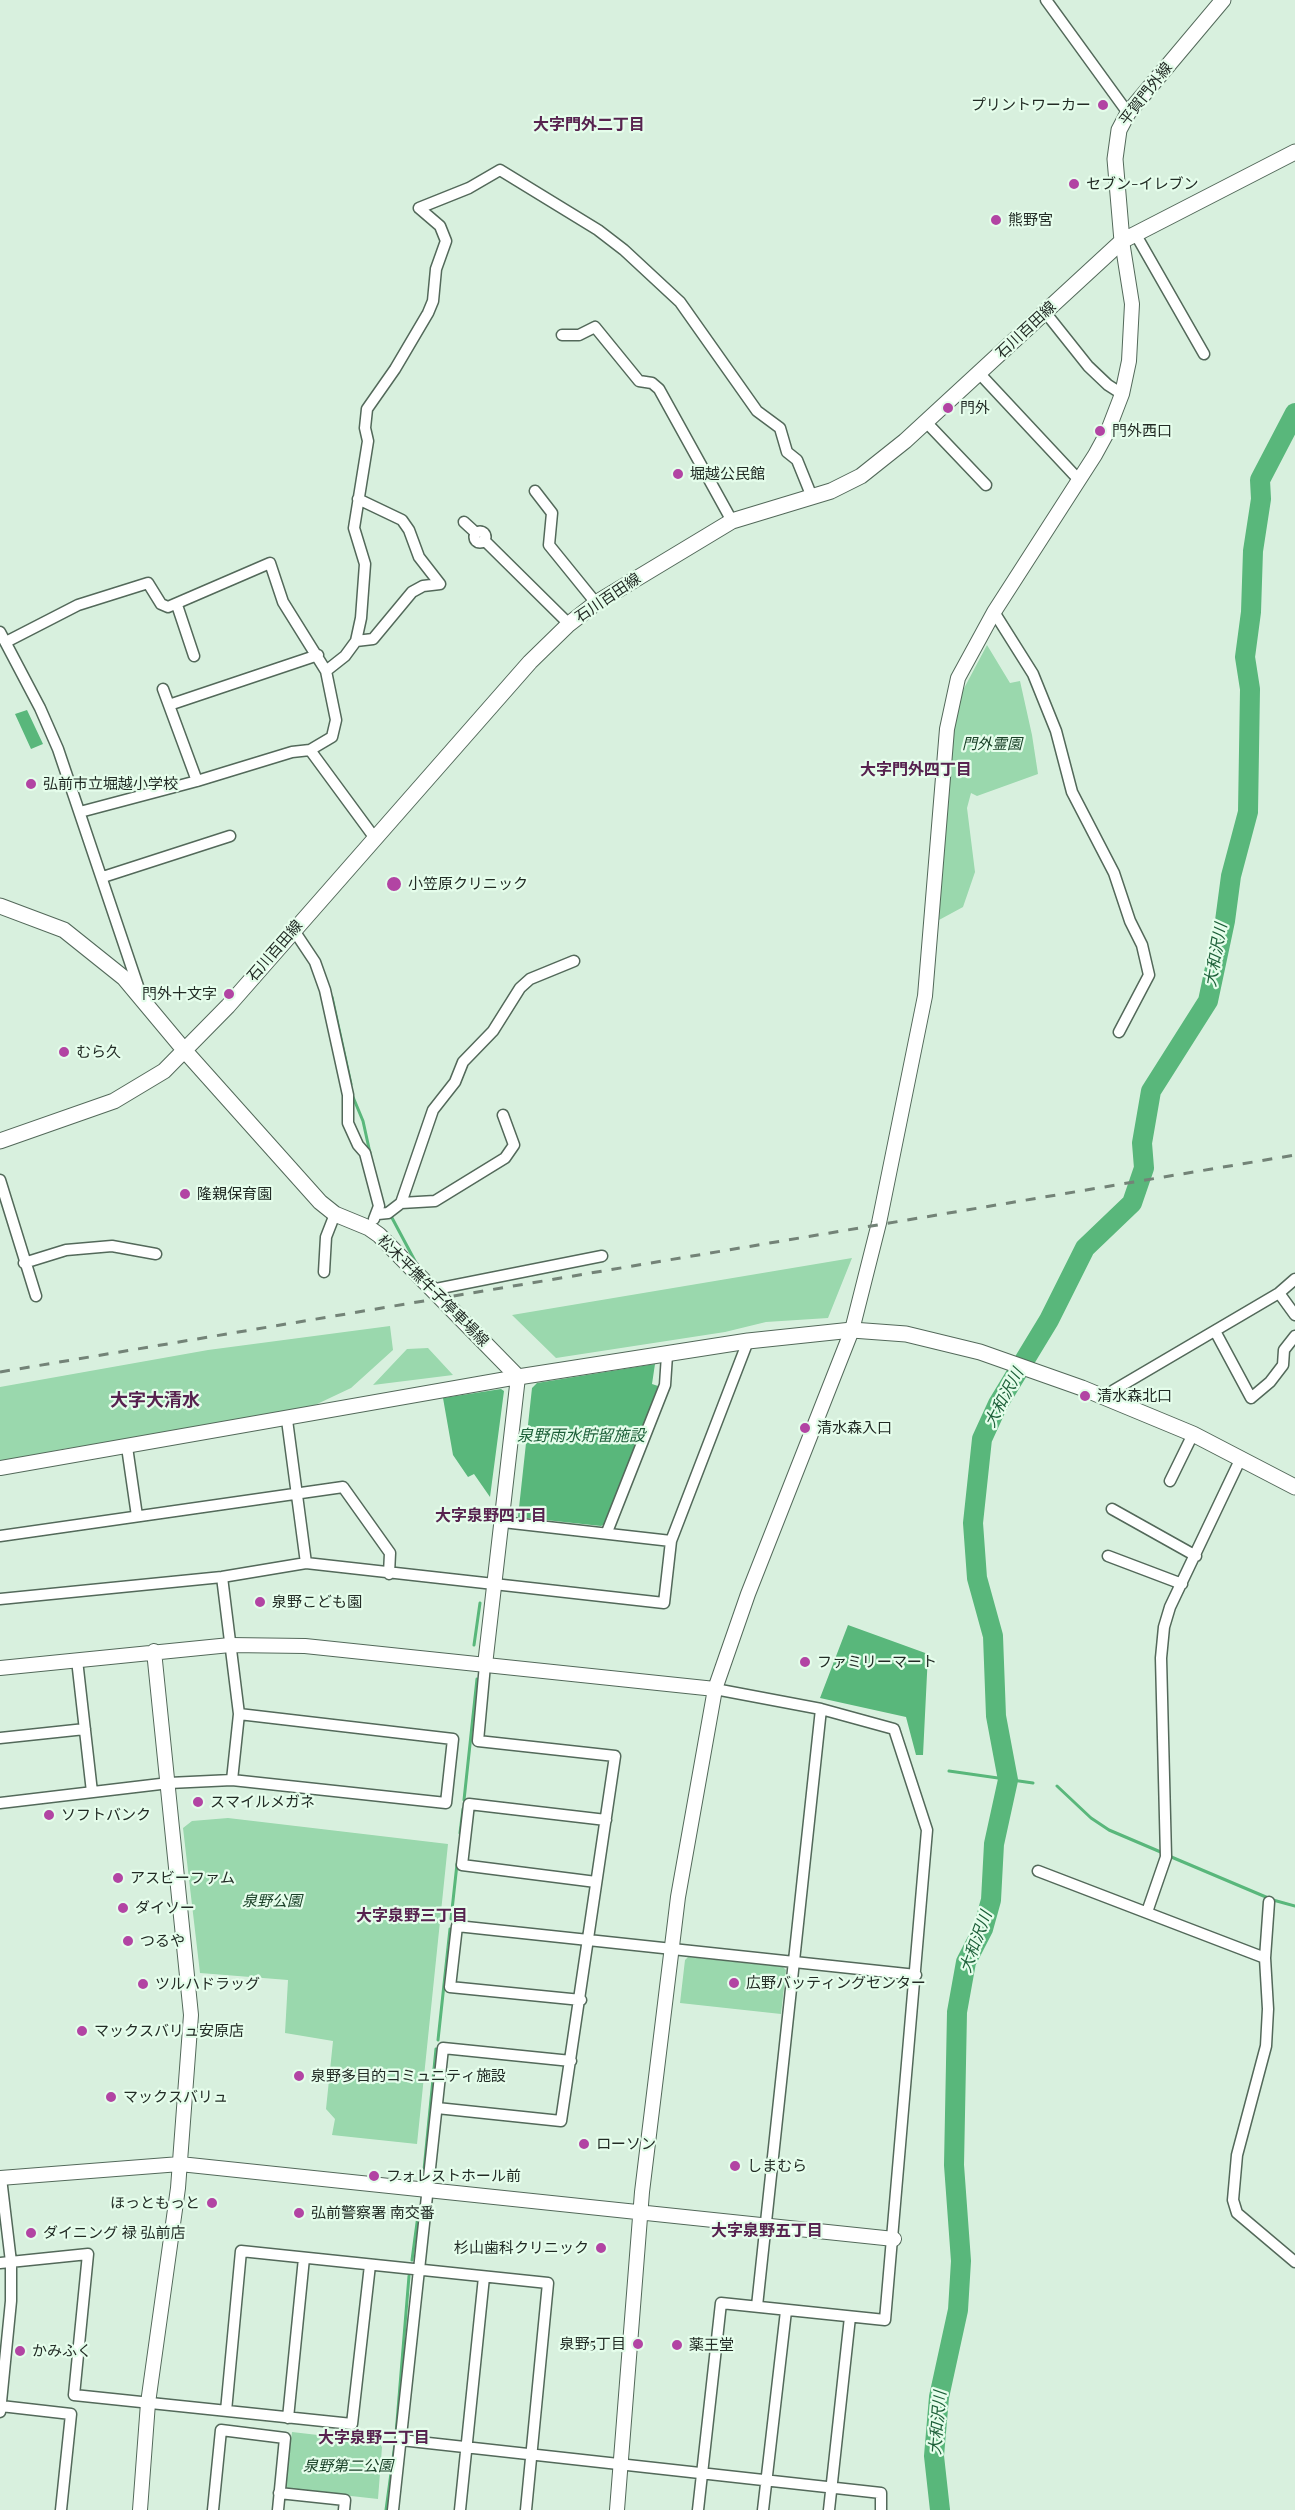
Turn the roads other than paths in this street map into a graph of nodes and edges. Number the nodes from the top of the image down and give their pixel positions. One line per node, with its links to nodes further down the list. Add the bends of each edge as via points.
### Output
1 (1046, 0): 3 (street)
2 (1223, 0): 3 (main road, 平賀門外線)
3 (1128, 113): 5 (main road, 平賀門外線, via 1119,129 1115,159)
4 (1295, 152): 5 (main road, 石川百田線)
5 (1129, 238): 6 (main road, 石川百田線); 8 (street); 10 (street, via 1132,304 1129,361)
6 (1045, 312): 9 (main road, 石川百田線); 10 (street, via 1088,366)
7 (562, 335): 17 (street, via 579,335 595,327 639,381 659,389)
8 (1204, 354)
9 (978, 373): 11 (main road, 石川百田線); 12 (street)
10 (1122, 394): 12 (street, via 1107,433)
11 (926, 422): 13 (street); 15 (main road, 石川百田線, via 861,476)
12 (1079, 480): 21 (street)
13 (986, 484)
14 (535, 491): 19 (street, via 552,513 549,545)
15 (812, 497): 16 (street, via 797,460 787,452 780,428 757,411 680,302 598,230 500,170 420,208 440,226 446,241 436,269 428,314 367,409 368,441); 17 (main road, 石川百田線)
16 (358, 499): 24 (street, via 354,528 365,564); 24 (street, via 402,520 419,557 440,584 412,592 374,639)
17 (732, 521): 19 (main road, 石川百田線)
18 (464, 522): 22 (street)
19 (596, 603): 22 (main road, 石川百田線)
20 (177, 605): 25 (street, via 161,604 148,583 78,605); 26 (street, via 270,563 283,602); 27 (street)
21 (994, 612): 41 (street, via 1033,674 1056,731 1072,792 1114,873 1142,945 1149,975); 59 (street, via 958,678 951,703 922,1014 879,1223)
22 (569, 624): 35 (main road, 石川百田線)
23 (0, 632): 25 (street)
24 (356, 641): 28 (street)
25 (6, 642): 33 (street, via 58,749)
26 (318, 655): 28 (street); 30 (street)
27 (194, 656)
28 (326, 671): 31 (street, via 336,720 332,737)
29 (163, 689): 30 (street)
30 (169, 705): 32 (street)
31 (310, 750): 32 (street); 35 (street)
32 (197, 781): 33 (street)
33 (80, 812): 36 (street)
34 (230, 836): 36 (street)
35 (374, 837): 38 (main road, 石川百田線)
36 (103, 877): 40 (street)
37 (0, 906): 40 (main road, 松木平撫牛子停車場線, via 64,930 115,970)
38 (293, 929): 42 (main road, 石川百田線); 48 (street, via 315,962 324,990 348,1095 348,1123 365,1153)
39 (574, 961): 46 (street, via 530,979 520,988 493,1031 464,1062 455,1082 433,1110)
40 (142, 998): 42 (main road, 松木平撫牛子停車場線)
41 (1119, 1032)
42 (185, 1051): 44 (main road, 石川百田線, via 164,1071 114,1101); 47 (main road, 松木平撫牛子停車場線)
43 (502, 1115): 46 (street, via 514,1145 505,1158 435,1201)
44 (0, 1141)
45 (0, 1180): 52 (street)
46 (401, 1203): 48 (street, via 388,1213)
47 (335, 1214): 49 (main road, 松木平撫牛子停車場線); 53 (street, via 326,1237)
48 (378, 1214): 49 (street)
49 (369, 1228): 55 (main road, 松木平撫牛子停車場線)
50 (156, 1254): 52 (street, via 112,1246 66,1250)
51 (602, 1256): 55 (street)
52 (24, 1263): 57 (street)
53 (324, 1272)
54 (1295, 1279): 56 (street)
55 (431, 1290): 64 (main road, 松木平撫牛子停車場線)
56 (1280, 1293): 58 (street); 60 (street)
57 (36, 1296)
58 (1295, 1315)
59 (852, 1330): 62 (main road); 65 (main road, via 906,1334 980,1352); 93 (street, via 748,1594)
60 (1215, 1331): 61 (street, via 1251,1398 1283,1365 1284,1350); 65 (street, via 1114,1390)
61 (1295, 1336)
62 (748, 1341): 63 (main road); 79 (street)
63 (667, 1355): 64 (main road); 77 (street, via 665,1385)
64 (518, 1377): 66 (street); 76 (street)
65 (1107, 1398): 67 (main road)
66 (286, 1420): 68 (street); 73 (street)
67 (1193, 1434): 69 (main road); 71 (street)
68 (128, 1447): 70 (street); 75 (street)
69 (1240, 1460): 72 (main road); 81 (street)
70 (0, 1468)
71 (1170, 1482)
72 (1295, 1487)
73 (295, 1495): 75 (street); 82 (street); 83 (street, via 343,1487 390,1553)
74 (1112, 1509): 81 (street)
75 (137, 1516): 78 (street)
76 (503, 1522): 77 (street); 86 (street)
77 (608, 1532): 79 (street)
78 (0, 1536)
79 (671, 1541): 86 (street, via 664,1603)
80 (1108, 1556): 85 (street)
81 (1196, 1556): 85 (street)
82 (306, 1563): 83 (street); 84 (street)
83 (389, 1574): 86 (street)
84 (222, 1577): 87 (street); 88 (street)
85 (1182, 1584): 106 (street, via 1164,1627 1161,1658 1166,1855)
86 (494, 1585): 91 (street)
87 (0, 1599)
88 (230, 1645): 89 (street); 91 (street, via 305,1646); 95 (street)
89 (154, 1651): 90 (street); 99 (street)
90 (77, 1660): 92 (street); 96 (street)
91 (485, 1665): 93 (street); 102 (street, via 477,1741 615,1756)
92 (0, 1668)
93 (715, 1689): 94 (street); 108 (street)
94 (820, 1709): 110 (street); 111 (street, via 894,1729 927,1830)
95 (239, 1714): 98 (street); 98 (street, via 453,1739 446,1803)
96 (85, 1729): 97 (street); 100 (street)
97 (0, 1738)
98 (232, 1780): 99 (street)
99 (169, 1783): 100 (street); 115 (street, via 191,2015)
100 (92, 1792): 101 (street)
101 (0, 1803)
102 (606, 1820): 104 (street); 104 (street, via 469,1804 462,1865)
103 (1038, 1871): 106 (street)
104 (596, 1882): 107 (street)
105 (1269, 1902): 109 (street)
106 (1147, 1912): 109 (street)
107 (589, 1940): 108 (street); 112 (street); 112 (street, via 457,1926 450,1987)
108 (671, 1949): 110 (street); 118 (street)
109 (1265, 1958): 122 (street, via 1266,2046 1237,2155 1233,2199 1237,2213)
110 (794, 1963): 111 (street); 119 (street)
111 (916, 1975): 120 (street)
112 (580, 2001): 113 (street)
113 (571, 2061): 114 (street, via 561,2121); 114 (street, via 443,2048)
114 (437, 2108): 117 (street)
115 (180, 2164): 116 (street); 117 (street); 130 (street)
116 (1, 2178): 123 (street)
117 (428, 2190): 118 (street); 125 (street)
118 (639, 2213): 119 (street); 137 (street)
119 (765, 2226): 120 (street); 127 (street)
120 (894, 2239): 129 (street, via 885,2320)
121 (304, 2258): 124 (street); 132 (street, via 241,2251); 133 (street)
122 (1295, 2262)
123 (5, 2263): 130 (street, via 88,2254 74,2395); 131 (street, via 11,2301)
124 (370, 2265): 125 (street); 133 (street, via 352,2424)
125 (417, 2270): 126 (street); 134 (street)
126 (484, 2277): 135 (street); 136 (street, via 548,2283)
127 (757, 2306): 128 (street); 138 (street, via 722,2303)
128 (786, 2311): 129 (street); 139 (street)
129 (850, 2317): 140 (street)
130 (148, 2403): 132 (street); 143 (street)
131 (1, 2409): 142 (street, via 71,2414)
132 (226, 2411): 133 (street)
133 (288, 2418)
134 (401, 2440): 135 (street); 147 (street)
135 (467, 2448): 136 (street); 148 (street)
136 (533, 2455): 137 (street); 149 (street)
137 (622, 2465): 138 (street); 150 (street)
138 (702, 2472): 139 (street); 151 (street)
139 (766, 2480): 140 (street); 152 (street)
140 (831, 2488): 153 (street); 154 (street, via 881,2493)
141 (279, 2493): 144 (street, via 285,2438 221,2430); 145 (street); 146 (street, via 345,2500)
142 (62, 2510)
143 (140, 2510)
144 (213, 2510)
145 (278, 2510)
146 (344, 2510)
147 (393, 2510)
148 (460, 2510)
149 (526, 2510)
150 (617, 2510)
151 (698, 2510)
152 (763, 2510)
153 (829, 2510)
154 (881, 2510)

